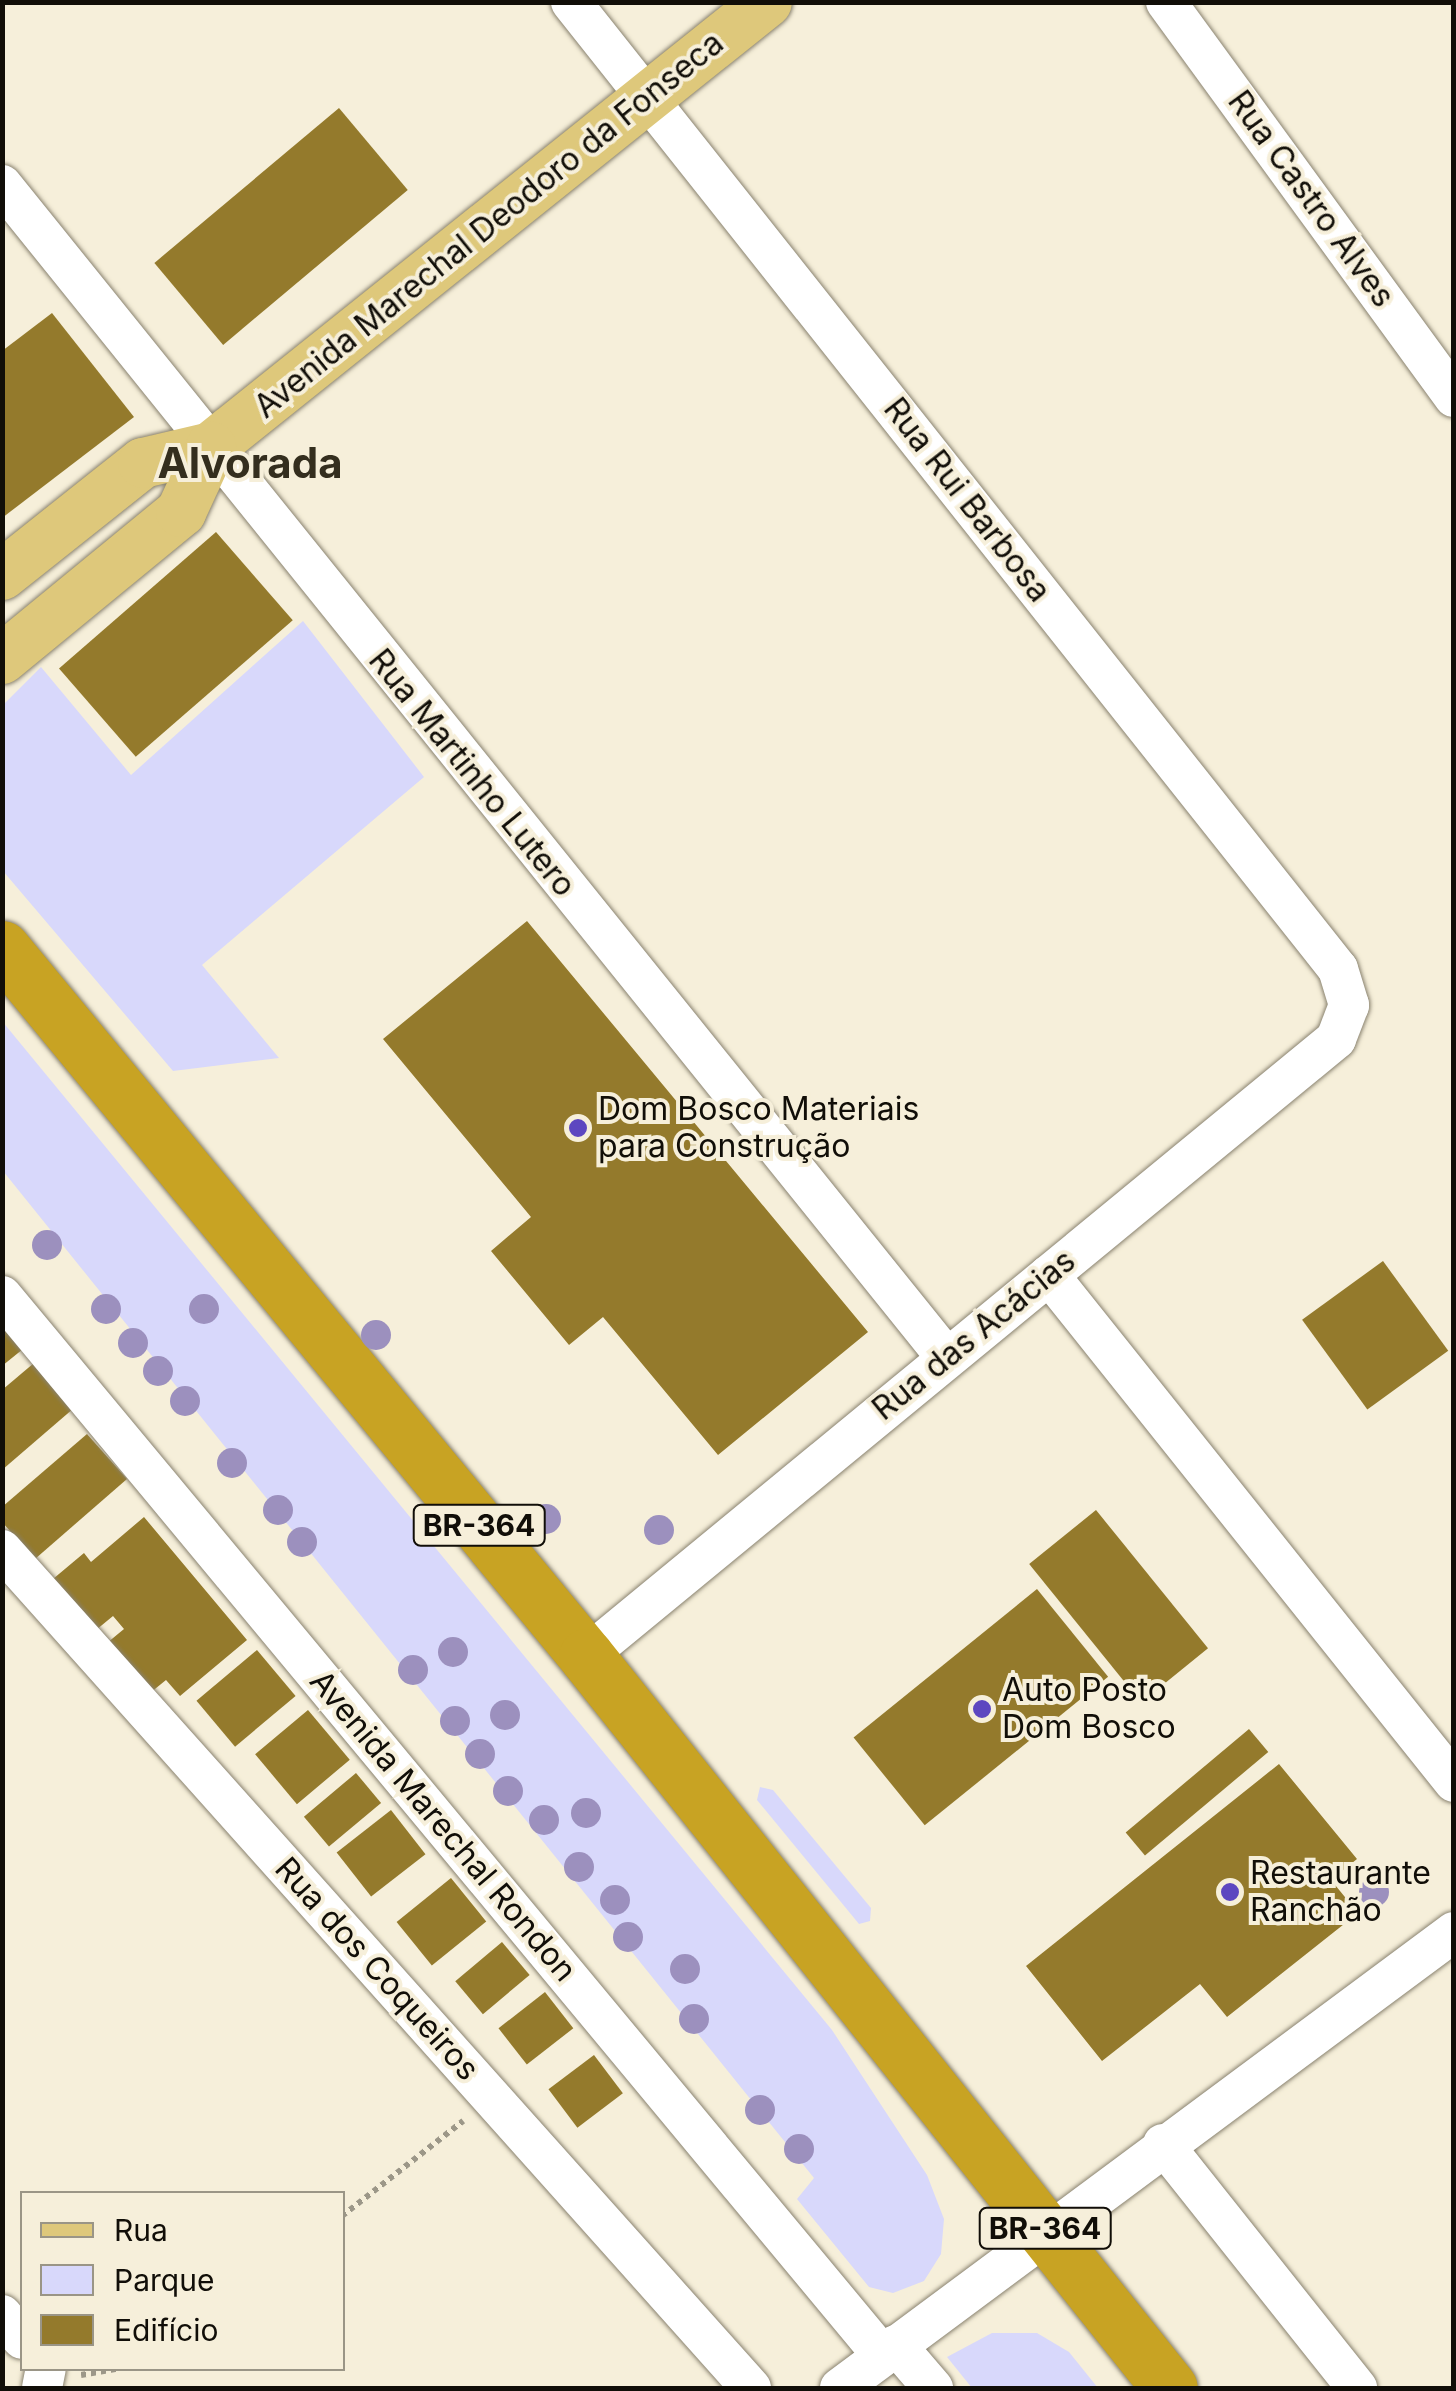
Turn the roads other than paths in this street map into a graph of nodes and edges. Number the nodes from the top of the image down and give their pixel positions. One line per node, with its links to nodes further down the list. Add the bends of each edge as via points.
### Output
1 (571, 2): 4 (street, Rua Rui Barbosa)
2 (766, 2): 4 (main road, Avenida Marechal Deodoro da Fonseca)
3 (1166, 2): 6 (street, Rua Castro Alves)
4 (647, 97): 7 (main road, Avenida Marechal Deodoro da Fonseca); 11 (street, Rua Rui Barbosa, via 1338,969)
5 (2, 186): 7 (street, Rua Martinho Lutero)
6 (1454, 397)
7 (211, 447): 8 (main road, Avenida Marechal Deodoro da Fonseca, via 143,462); 9 (main road, Avenida Marechal Deodoro da Fonseca, via 180,512); 14 (street, Rua Martinho Lutero)
8 (2, 575)
9 (2, 660)
10 (2, 948): 16 (highway, BR-364)
11 (1349, 1005): 12 (street, Rua das Acácias, via 1336,1039)
12 (1049, 1275): 14 (street, Rua das Acácias); 17 (street)
13 (2, 1296): 23 (street, Avenida Marechal Rondon)
14 (946, 1358): 16 (street, Rua das Acácias)
15 (2, 1550): 24 (street, Rua dos Coqueiros)
16 (586, 1656): 20 (highway, BR-364)
17 (1454, 1782)
18 (1454, 1932): 19 (street)
19 (1163, 2144): 20 (street); 28 (street)
20 (1048, 2232): 23 (street); 27 (highway, BR-364)
21 (2, 2314): 22 (street)
22 (20, 2336)
23 (890, 2350): 25 (street); 26 (street, Avenida Marechal Rondon)
24 (751, 2388)
25 (840, 2388)
26 (933, 2388)
27 (1170, 2388)
28 (1357, 2388)

